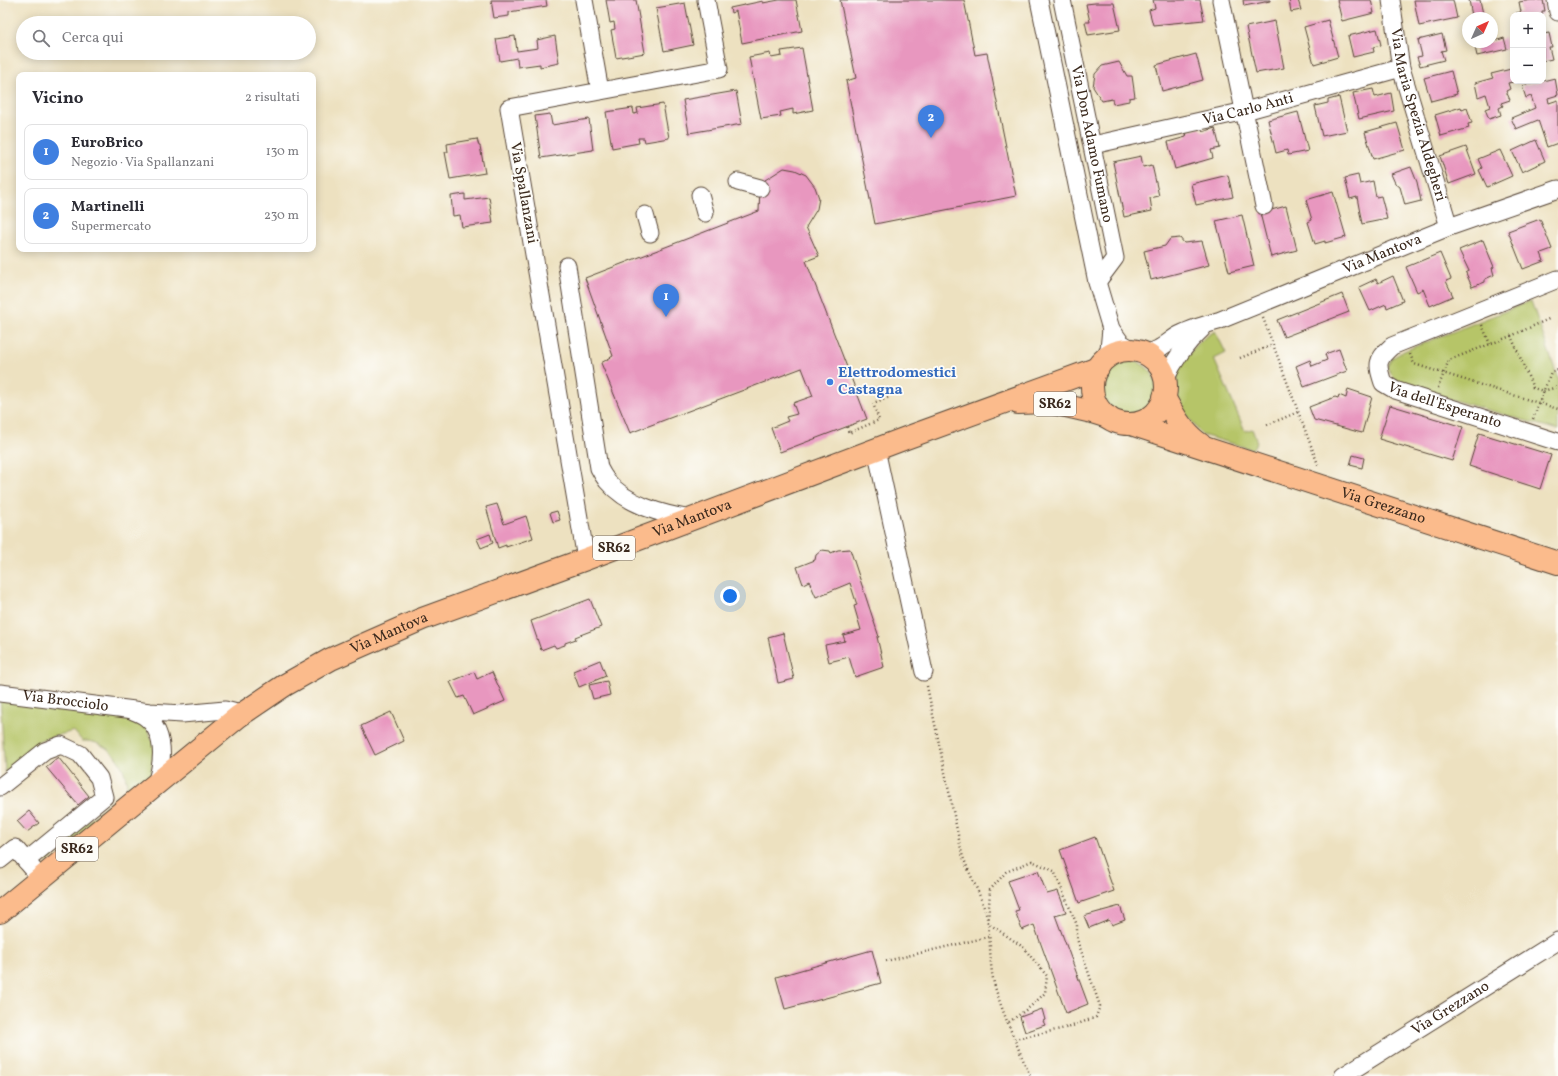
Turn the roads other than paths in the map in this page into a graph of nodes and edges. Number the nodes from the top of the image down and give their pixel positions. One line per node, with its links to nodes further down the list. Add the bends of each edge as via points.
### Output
1 (584, 0): 10 (street)
2 (706, 0): 10 (street, Via Spallanzani, via 719,69)
3 (1039, 0): 24 (street, Via Don Adamo Fumano)
4 (1062, 0): 12 (street, Via Don Adamo Fumano)
5 (1221, 0): 11 (street)
6 (1391, 0): 9 (street, Via Maria Spezia Aldegheri)
7 (1556, 0): 8 (street)
8 (1558, 12)
9 (1401, 68): 11 (street, Via Carlo Anti); 20 (street, Via Maria Spezia Aldegheri)
10 (600, 91): 37 (street, Via Spallanzani, via 509,108)
11 (1245, 111): 12 (street, Via Carlo Anti); 17 (street)
12 (1093, 145): 24 (street, Via Don Adamo Fumano, via 1115,258)
13 (738, 182): 14 (street)
14 (760, 188)
15 (1558, 189): 20 (street, Via Mantova)
16 (700, 195): 18 (street)
17 (1264, 206)
18 (706, 213)
19 (645, 215): 21 (street)
20 (1449, 227): 25 (street, Via Mantova)
21 (650, 233)
22 (567, 266): 36 (street, via 599,468 607,481 624,496 661,513)
23 (1558, 279): 33 (street, Via dell'Esperanto, via 1392,346 1381,356 1379,369 1383,383 1395,390)
24 (1097, 282): 26 (street, Via Don Adamo Fumano)
25 (1208, 324): 27 (street, Via Mantova, via 1176,336 1153,352); 29 (street, Via Mantova, via 1173,361)
26 (1110, 329): 27 (street, Via Don Adamo Fumano, via 1120,343); 28 (street, Via Don Adamo Fumano, via 1109,350)
27 (1140, 352): 28 (main road, via 1118,352); 29 (main road, via 1155,361 1162,370)
28 (1099, 366): 30 (main road, Via Mantova / SR62); 31 (main road, via 1093,376 1094,399 1099,409)
29 (1165, 389): 32 (main road, via 1154,415); 35 (main road, Via Grezzano, via 1181,426 1194,440)
30 (1001, 403): 31 (main road, Via Mantova / SR62, via 1049,402); 34 (main road, Via Mantova / SR62)
31 (1108, 417): 32 (main road, via 1119,423)
32 (1131, 424): 35 (main road, Via Grezzano)
33 (1558, 442)
34 (876, 449): 36 (main road, Via Mantova / SR62); 39 (street)
35 (1208, 449): 38 (main road, Via Grezzano)
36 (691, 520): 37 (main road, Via Mantova / SR62)
37 (586, 559): 42 (main road, Via Mantova / SR62, via 422,619 331,659)
38 (1558, 563)
39 (924, 672)
40 (0, 693): 41 (street, Via Brocciolo)
41 (131, 710): 42 (street, Via Brocciolo, via 182,714 219,710 233,712); 44 (street, Via Brocciolo, via 141,713 148,719 162,747 161,764)
42 (238, 716): 44 (main road, SR62)
43 (0, 786): 46 (street, via 45,751 61,745 80,754 100,778 104,797)
44 (155, 786): 47 (main road, SR62)
45 (0, 860): 46 (street, via 15,848)
46 (26, 861): 47 (street)
47 (41, 879): 48 (main road, SR62)
48 (0, 912)
49 (1558, 941): 50 (street, Via Grezzano)
50 (1343, 1076)

